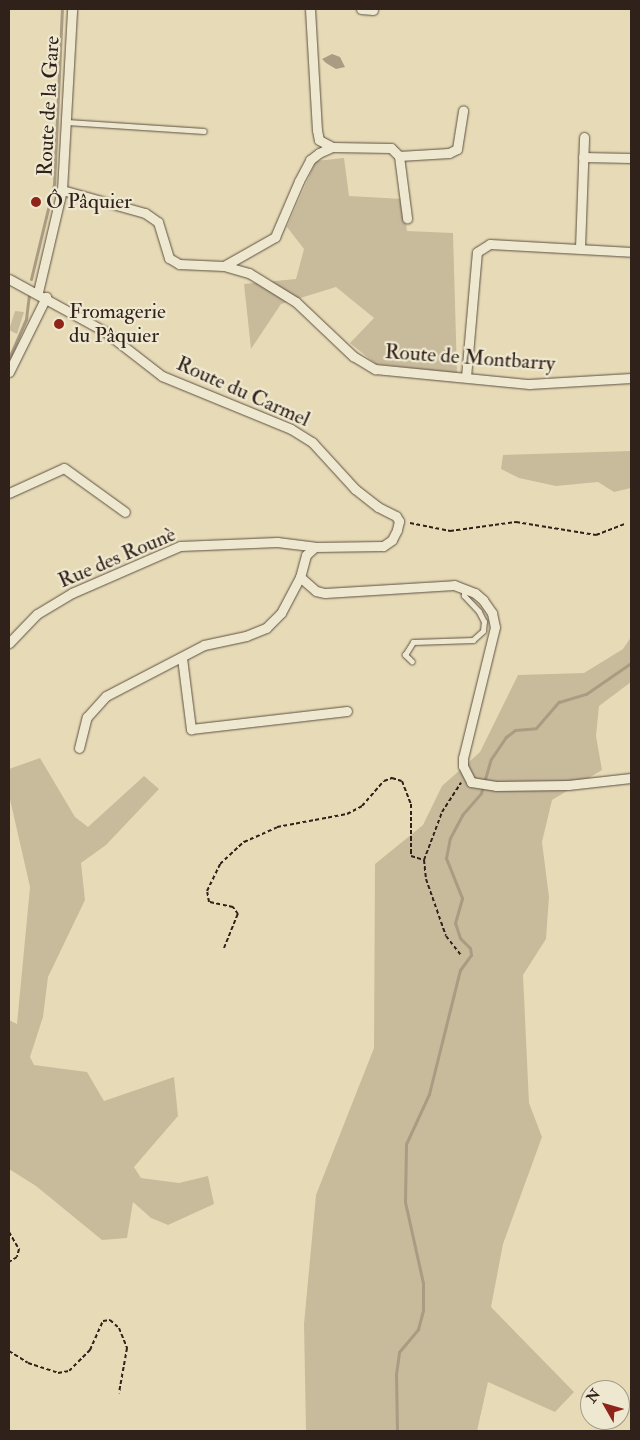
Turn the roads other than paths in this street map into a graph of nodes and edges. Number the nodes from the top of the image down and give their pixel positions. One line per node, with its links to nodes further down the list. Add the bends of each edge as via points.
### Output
1 (72, 9): 6 (street, Route de la Gare)
2 (310, 9): 9 (street, via 318,134 319,140)
3 (361, 9): 4 (street)
4 (373, 10)
5 (463, 110): 10 (street, via 458,149 450,153)
6 (67, 122): 7 (lane); 13 (street, Route de la Gare)
7 (204, 131)
8 (584, 136): 11 (street)
9 (332, 147): 10 (street, via 391,148); 17 (street, via 310,160 276,237)
10 (399, 156): 14 (street)
11 (583, 157): 12 (street); 15 (street)
12 (631, 158)
13 (62, 190): 17 (street, Route de Montbarry, via 145,213 158,222 169,258 179,264); 19 (street, Route de la Gare)
14 (407, 218)
15 (580, 248): 16 (street); 21 (street, via 490,244 476,252)
16 (631, 252)
17 (224, 266): 21 (street, Route de Montbarry, via 249,273 296,302 353,356 375,369)
18 (9, 279): 19 (street, Route du Carmel)
19 (42, 295): 20 (street); 25 (street, Route du Carmel, via 104,331 162,376 291,429 312,442 355,489 399,521 392,540 383,546)
20 (9, 372)
21 (466, 378): 22 (street, Route de Montbarry, via 529,384)
22 (631, 378)
23 (9, 493): 24 (street, via 64,468)
24 (124, 512)
25 (315, 547): 26 (street, via 306,556); 28 (street, Rue des Rounè, via 277,542 180,546 72,593 37,614)
26 (300, 577): 27 (street, via 325,593 454,585); 29 (street, via 281,613 266,628 204,645)
27 (464, 588): 30 (lane, via 464,596 484,622 483,631 473,640 412,642 405,655); 33 (street, via 483,600 492,613 495,627 463,758 466,776 477,785 496,786 568,785)
28 (9, 643)
29 (182, 658): 31 (street, via 191,730); 32 (street, via 106,696 87,717)
30 (412, 662)
31 (347, 711)
32 (79, 748)
33 (631, 778)

